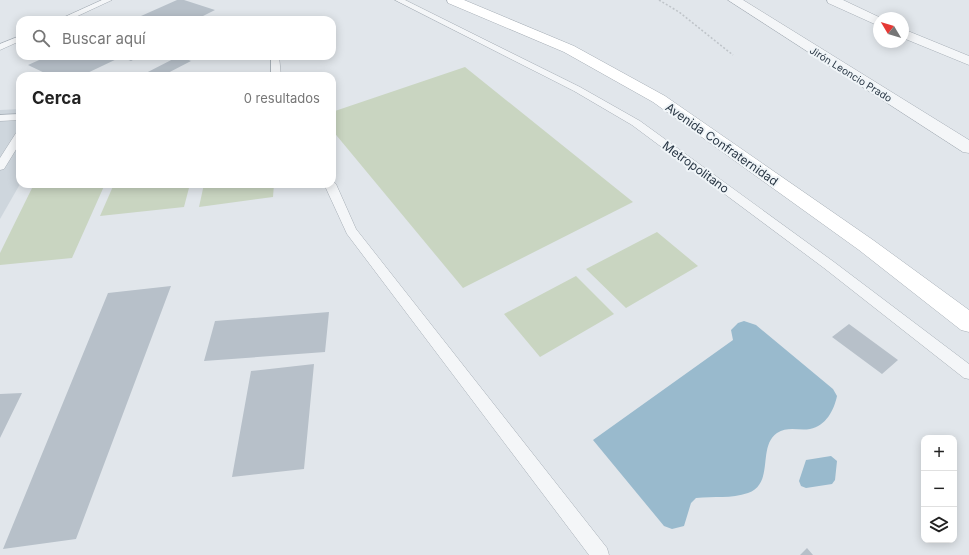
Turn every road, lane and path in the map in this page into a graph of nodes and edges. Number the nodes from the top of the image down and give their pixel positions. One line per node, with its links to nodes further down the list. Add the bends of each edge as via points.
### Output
1 (108, 0): 7 (lane)
2 (399, 0): 23 (lane, Metropolitano, via 577,89 636,123 829,265)
3 (453, 0): 22 (street, Avenida Confraternidad, via 569,49 659,99 866,246)
4 (659, 0): 12 (path, via 679,12)
5 (734, 0): 19 (street, Jirón Leoncio Prado)
6 (833, 0): 8 (street)
7 (71, 16)
8 (873, 19)
9 (909, 36): 14 (street)
10 (16, 40): 11 (lane)
11 (0, 47)
12 (734, 55)
13 (275, 60): 15 (lane)
14 (969, 61)
15 (276, 72)
16 (0, 118): 17 (lane)
17 (16, 118)
18 (16, 142): 20 (lane)
19 (969, 148)
20 (0, 168)
21 (332, 188): 24 (lane, via 351,231)
22 (969, 323)
23 (969, 373)
24 (600, 555)

